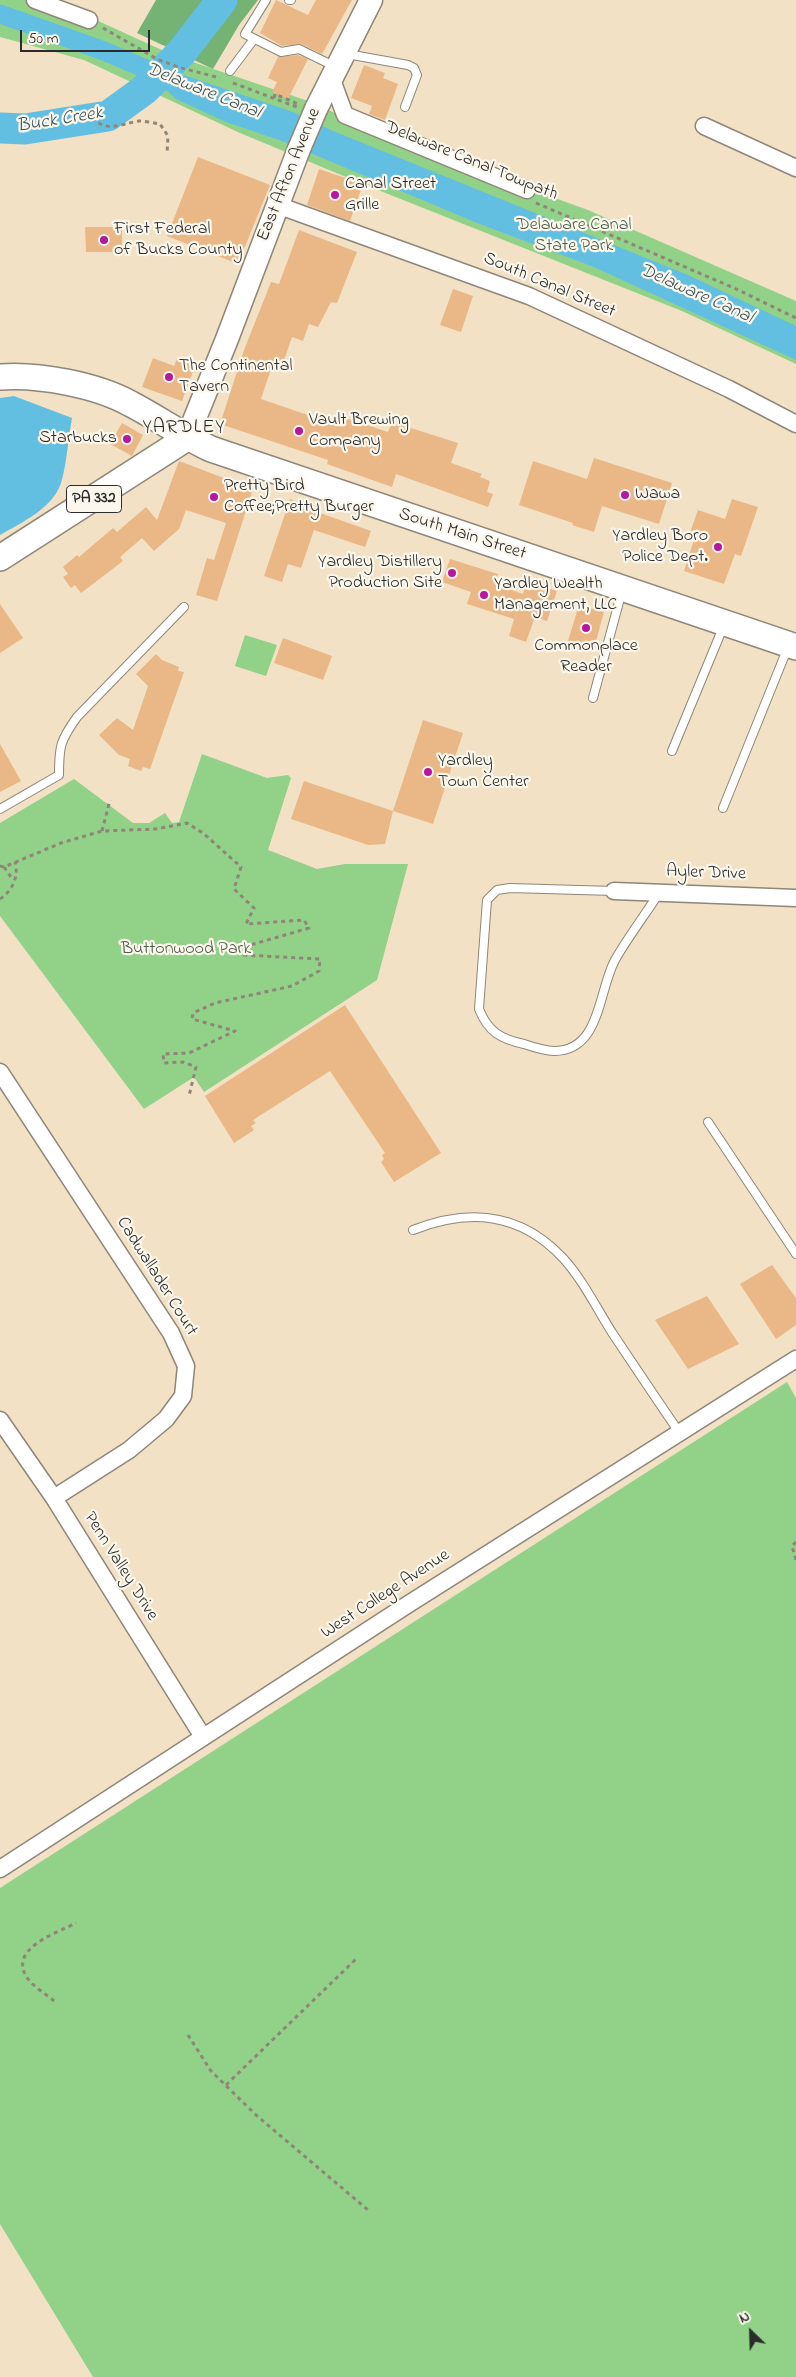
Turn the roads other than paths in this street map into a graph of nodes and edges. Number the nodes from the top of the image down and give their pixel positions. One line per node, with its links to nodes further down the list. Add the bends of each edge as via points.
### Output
1 (35, 0): 4 (street)
2 (266, 0): 5 (lane, via 245,34)
3 (371, 0): 6 (main road, East Afton Avenue)
4 (89, 20)
5 (254, 39): 6 (lane, via 281,52 300,49); 7 (lane)
6 (337, 66): 8 (lane, via 408,65 414,68 416,75); 11 (street, via 345,115); 12 (main road, East Afton Avenue, bridge, via 306,108 299,149)
7 (230, 71)
8 (405, 107)
9 (704, 126): 10 (street)
10 (796, 168)
11 (527, 195)
12 (278, 205): 14 (street, South Canal Street, via 529,296 729,389); 15 (main road, East Afton Avenue)
13 (0, 376): 15 (main road, South Main Street, via 96,389 130,403)
14 (796, 424)
15 (187, 438): 16 (main road, PA 332); 17 (main road, South Main Street, via 262,467)
16 (0, 558)
17 (623, 589): 19 (main road, South Main Street); 21 (lane)
18 (184, 607): 24 (lane, via 77,717 62,738 59,775)
19 (724, 624): 20 (main road, South Main Street); 22 (lane)
20 (792, 646): 23 (lane)
21 (593, 698)
22 (672, 751)
23 (723, 808)
24 (0, 809)
25 (614, 891): 26 (street, Ayler Drive); 26 (lane, via 510,888 497,890 488,900 479,1009 484,1020 503,1040 554,1051 576,1046 594,1027 614,961)
26 (659, 893): 27 (street, Ayler Drive)
27 (796, 898)
28 (0, 1072): 35 (street, Cadwallader Court, via 171,1333 186,1366 183,1396 166,1419 129,1450)
29 (708, 1122): 31 (lane)
30 (413, 1230): 34 (lane, via 463,1216 486,1217 518,1224 544,1240 585,1289)
31 (796, 1254)
32 (796, 1359): 34 (street, West College Avenue)
33 (0, 1420): 35 (street, Penn Valley Drive)
34 (680, 1432): 36 (street, West College Avenue)
35 (54, 1498): 36 (street, Penn Valley Drive)
36 (203, 1737): 37 (street, West College Avenue)
37 (2, 1862)

